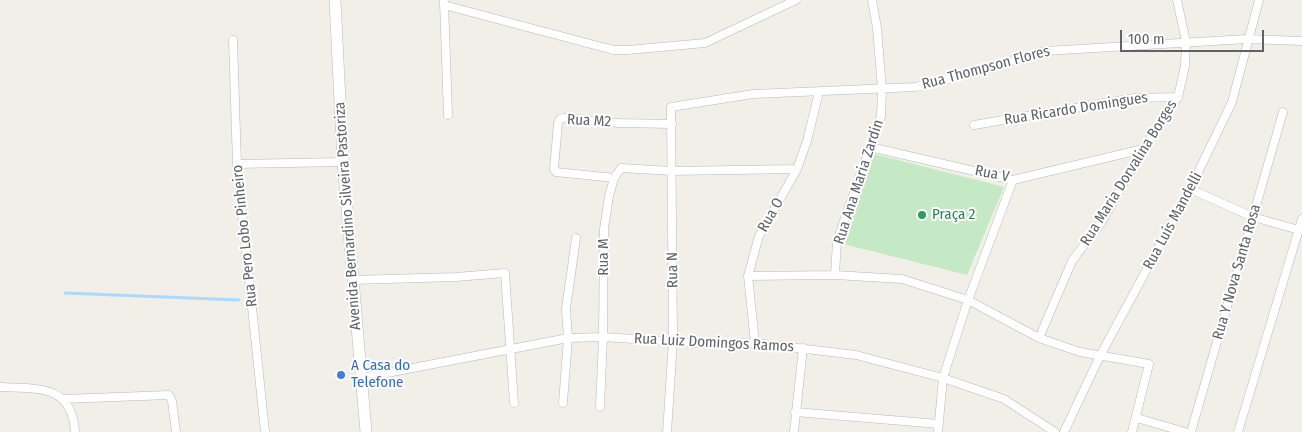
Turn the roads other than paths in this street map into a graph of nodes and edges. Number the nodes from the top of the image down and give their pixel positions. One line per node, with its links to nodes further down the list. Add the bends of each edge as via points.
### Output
1 (335, 0): 21 (main road, Avenida Bernardino Silveira Pastoriza)
2 (796, 0): 6 (street, via 705,43 628,50 602,47)
3 (872, 0): 11 (street, Rua Ana Maria Zardin)
4 (1177, 0): 10 (street, Rua Maria Dorvalina Borges)
5 (1259, 0): 7 (street, Rua Luís Mandelli)
6 (444, 2): 16 (street)
7 (1248, 38): 9 (street, Rua Thompson Flores); 10 (street, Rua Thompson Flores); 27 (street, Rua Luís Mandelli, via 1232,102)
8 (233, 40): 22 (street, Rua Pero Lobo Pinheiro)
9 (1302, 41)
10 (1186, 42): 11 (street, Rua Thompson Flores, via 1045,51 916,87); 13 (street, Rua Maria Dorvalina Borges, via 1186,66)
11 (882, 89): 12 (street, Rua Thompson Flores); 19 (street, Rua Ana Maria Zardin, via 881,116)
12 (818, 92): 14 (street, Rua Thompson Flores, via 753,94); 23 (street, Rua O)
13 (1178, 97): 18 (street, Rua Ricardo Domingues, via 1135,98); 20 (street, Rua Maria Dorvalina Borges)
14 (671, 107): 17 (street, Rua N)
15 (1284, 112): 28 (street, Rua Y Nova Santa Rosa)
16 (448, 115)
17 (672, 124): 24 (street, Rua N); 25 (street, Rua M2, via 560,119 556,172)
18 (974, 125)
19 (870, 147): 26 (street, Rua V); 32 (street, Rua Ana Maria Zardin, via 837,241)
20 (1143, 149): 26 (street, Rua V); 38 (street, Rua Maria Dorvalina Borges, via 1101,223 1072,262)
21 (343, 162): 22 (street); 34 (main road, Avenida Bernardino Silveira Pastoriza)
22 (237, 164): 56 (street, Rua Pero Lobo Pinheiro)
23 (797, 169): 24 (street); 33 (street, Rua O, via 759,236)
24 (672, 171): 25 (street, via 621,168); 39 (street, Rua N)
25 (614, 178): 36 (street, Rua M, via 604,228)
26 (1012, 180): 35 (street)
27 (1190, 189): 28 (street); 43 (street, Rua Luís Mandelli)
28 (1254, 217): 30 (street); 64 (street, Rua Y Nova Santa Rosa)
29 (1302, 219): 30 (street)
30 (1299, 230): 65 (street)
31 (576, 238): 37 (street, via 566,308)
32 (834, 274): 33 (street); 35 (street, via 902,279)
33 (748, 276): 40 (street, Rua O)
34 (352, 280): 41 (street, via 456,278 505,273); 44 (main road, Avenida Bernardino Silveira Pastoriza)
35 (968, 300): 38 (street); 45 (street)
36 (603, 337): 37 (street, Rua Luiz Domingos Ramos); 39 (street, Rua Luiz Domingos Ramos); 50 (street, Rua M)
37 (568, 338): 41 (street, Rua Luiz Domingos Ramos); 49 (street)
38 (1039, 338): 43 (street)
39 (673, 341): 40 (street, Rua Luiz Domingos Ramos, via 710,344); 58 (street, Rua N)
40 (754, 342): 42 (street, Rua Luiz Domingos Ramos)
41 (510, 348): 44 (street, Rua Luiz Domingos Ramos); 48 (street)
42 (803, 348): 45 (street, Rua Luiz Domingos Ramos, via 856,355); 51 (street)
43 (1100, 356): 52 (street, via 1149,364); 61 (street, Rua Luís Mandelli)
44 (361, 378): 57 (main road, Avenida Bernardino Silveira Pastoriza)
45 (944, 378): 53 (street); 60 (street, Rua Luiz Domingos Ramos, via 1004,399)
46 (0, 387): 47 (street, via 40,389 53,392)
47 (64, 400): 54 (street, via 74,418); 55 (street, via 169,395)
48 (514, 403)
49 (563, 404)
50 (600, 407)
51 (795, 412): 53 (street); 59 (street)
52 (1137, 418): 62 (street); 63 (street)
53 (939, 428)
54 (75, 432)
55 (176, 432)
56 (265, 432)
57 (366, 432)
58 (667, 432)
59 (794, 432)
60 (1054, 432)
61 (1064, 432)
62 (1132, 432)
63 (1185, 432)
64 (1191, 432)
65 (1238, 432)

